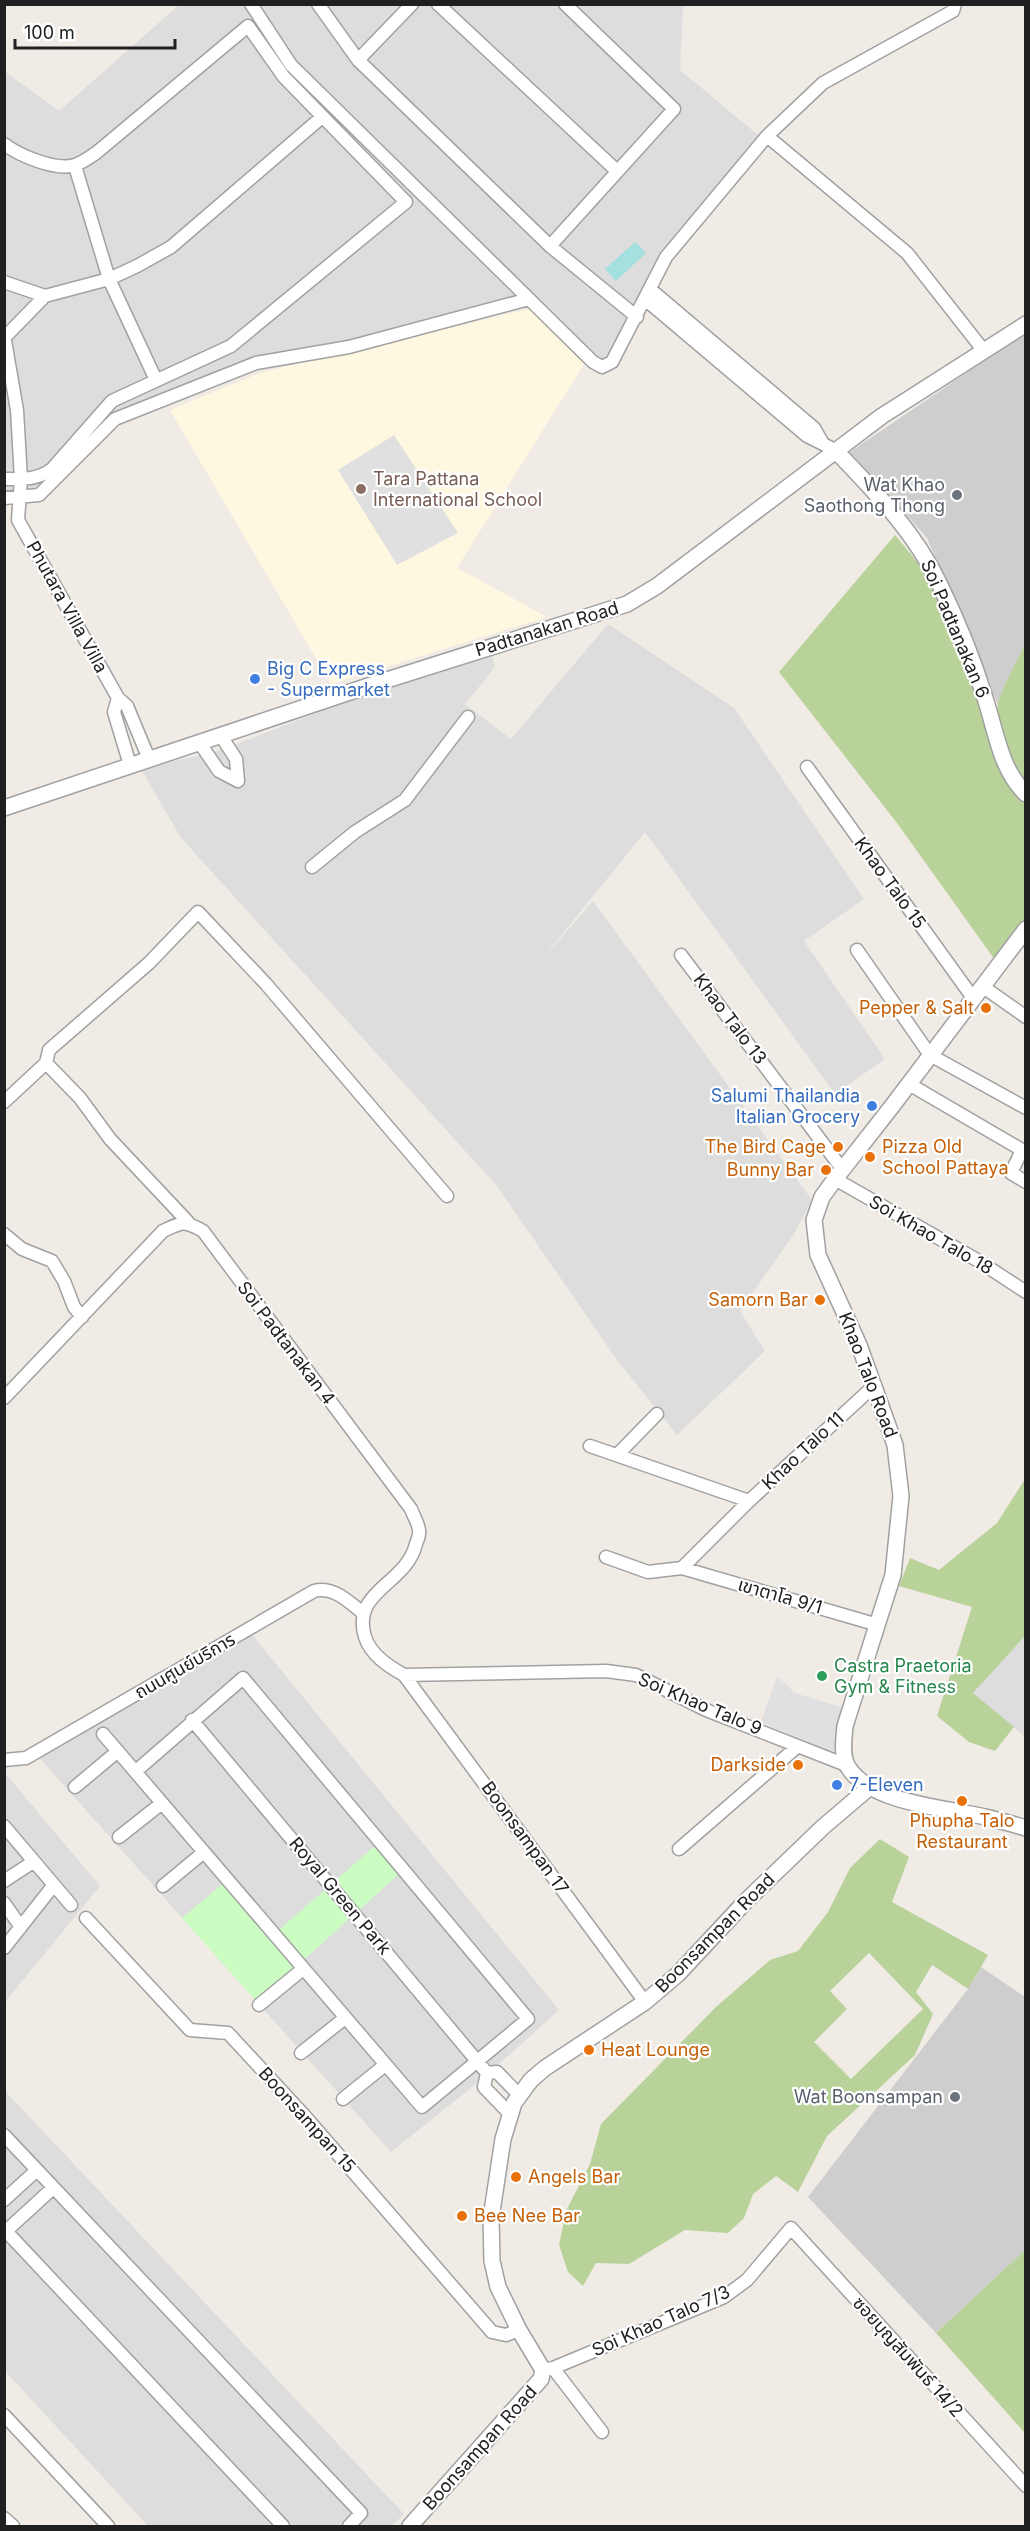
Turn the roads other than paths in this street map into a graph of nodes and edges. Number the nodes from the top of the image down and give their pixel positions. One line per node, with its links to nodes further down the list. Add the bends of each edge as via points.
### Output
1 (251, 4): 18 (street, via 291,64)
2 (318, 4): 7 (street)
3 (412, 4): 7 (street)
4 (438, 4): 12 (street)
5 (565, 4): 12 (street, via 674,109)
6 (955, 4): 9 (street, via 953,11 824,83)
7 (358, 60): 13 (street)
8 (322, 117): 11 (street, via 284,77 248,26 96,153); 14 (street, via 171,247); 23 (street, via 406,202 231,346)
9 (767, 136): 16 (street, via 666,257); 22 (street, via 907,253)
10 (4, 144): 11 (street, via 45,164)
11 (75, 166): 14 (street)
12 (617, 171): 13 (street)
13 (550, 246): 19 (street)
14 (109, 279): 17 (street); 23 (street)
15 (4, 282): 17 (street)
16 (648, 294): 19 (street); 24 (street, via 807,436)
17 (45, 296): 21 (street)
18 (529, 299): 19 (street, via 602,367 612,362); 27 (street, via 349,347 256,363 116,419 39,495)
19 (637, 317)
20 (1026, 324): 22 (street, Padtanakan Road)
21 (5, 336): 26 (street, Phutara Villa Villa, via 17,410)
22 (984, 351): 24 (street, Padtanakan Road)
23 (156, 380): 26 (street, via 112,401 42,477)
24 (835, 450): 31 (street, Padtanakan Road, via 657,586 627,604); 36 (street, Soi Padtanakan 6, via 915,538 958,626 1014,783)
25 (4, 479): 26 (street)
26 (21, 479): 27 (street, Phutara Villa Villa)
27 (19, 497): 28 (street); 29 (street, Phutara Villa Villa, via 18,520)
28 (4, 498)
29 (118, 698): 33 (street, Phutara Villa Villa, via 127,706); 34 (street, Phutara Villa Villa, via 114,712)
30 (468, 717): 38 (street, via 405,800 355,832)
31 (221, 736): 32 (street, Padtanakan Road); 32 (street, via 236,759 238,782 219,771)
32 (199, 742): 33 (street, Padtanakan Road)
33 (149, 759): 34 (street, Padtanakan Road)
34 (130, 765): 37 (street, Padtanakan Road)
35 (807, 767): 42 (street, Khao Talo 15)
36 (1026, 794)
37 (4, 808)
38 (312, 867)
39 (1026, 929): 42 (street, Khao Talo Road)
40 (857, 950): 44 (street)
41 (681, 955): 49 (street, Khao Talo 13)
42 (977, 992): 43 (street, Khao Talo 15); 44 (street, Khao Talo Road)
43 (1026, 1017)
44 (930, 1055): 46 (street, Khao Talo Road); 48 (street)
45 (46, 1064): 47 (street); 51 (street, via 49,1050 149,963 198,912 266,984); 52 (street, Soi Padtanakan 4)
46 (909, 1084): 49 (street, Khao Talo Road); 50 (street, via 1022,1150 1011,1173)
47 (4, 1102)
48 (1026, 1108)
49 (839, 1175): 54 (street, Soi Khao Talo 18); 56 (street, Khao Talo Road, via 822,1197 814,1220 818,1255)
50 (1026, 1182)
51 (447, 1196)
52 (188, 1222): 55 (street, via 163,1231); 64 (street, Soi Padtanakan 4, via 203,1231 411,1509 419,1531 414,1553 398,1576 373,1595)
53 (4, 1234): 55 (street, via 22,1249 52,1261)
54 (1026, 1292)
55 (82, 1317): 57 (street)
56 (875, 1385): 61 (street, Khao Talo 11); 65 (street, Khao Talo Road, via 895,1445 901,1496 893,1575)
57 (4, 1398)
58 (657, 1414): 60 (street)
59 (590, 1446): 60 (street, Khao Talo 11)
60 (617, 1455): 61 (street, Khao Talo 11)
61 (749, 1500): 63 (street)
62 (606, 1557): 63 (street, via 648,1572)
63 (682, 1568): 65 (street, เขาตาโล 9/1)
64 (363, 1613): 66 (street, via 362,1627 368,1645 387,1665); 71 (street, ถนนศูนย์บริการ, via 337,1594 322,1589 314,1592 26,1758)
65 (878, 1624): 72 (street, Khao Talo Road, via 844,1726)
66 (404, 1675): 69 (street, Soi Khao Talo 9, via 606,1671 636,1675 706,1710); 92 (street, Boonsampan 17)
67 (192, 1720): 73 (street); 96 (street, Royal Green Park); 96 (street, via 243,1678 528,2019)
68 (103, 1734): 70 (street)
69 (798, 1746): 72 (street, Soi Khao Talo 9); 80 (street)
70 (118, 1751): 73 (street); 74 (street)
71 (4, 1760)
72 (846, 1765): 75 (street)
73 (136, 1771): 76 (street)
74 (75, 1787)
75 (870, 1787): 78 (street, via 894,1798); 92 (street, Boonsampan Road, via 806,1843 678,1974)
76 (162, 1803): 79 (street); 81 (street)
77 (4, 1826): 82 (street)
78 (1026, 1828)
79 (119, 1837)
80 (679, 1849)
81 (204, 1852): 85 (street); 91 (street)
82 (33, 1862): 83 (street); 84 (street)
83 (4, 1881)
84 (53, 1886): 87 (street); 89 (street)
85 (162, 1886)
86 (4, 1903): 89 (street)
87 (71, 1905)
88 (86, 1918): 108 (street, Boonsampan 15, via 190,2031 228,2033 492,2332 506,2335)
89 (21, 1928): 90 (street)
90 (4, 1948)
91 (303, 1969): 93 (street); 94 (street)
92 (645, 2002): 99 (street, Boonsampan Road, via 545,2068)
93 (259, 2005)
94 (345, 2018): 95 (street); 97 (street)
95 (301, 2053)
96 (476, 2061): 97 (street, via 422,2107); 98 (street, Royal Green Park)
97 (385, 2066): 100 (street)
98 (487, 2073): 99 (street, Royal Green Park, via 497,2073); 101 (street, Royal Green Park, via 484,2087)
99 (519, 2095): 101 (street, Boonsampan Road)
100 (343, 2099)
101 (510, 2114): 108 (street, Boonsampan Road, via 491,2218 492,2261 498,2286)
102 (4, 2135): 103 (street)
103 (37, 2170): 104 (street); 105 (street)
104 (53, 2188): 107 (street); 117 (street, via 361,2513)
105 (4, 2200)
106 (791, 2228): 109 (street, Soi Khao Talo 7/3, via 747,2280 724,2297); 112 (street, ซอยบุญสัมพันธ์ 14/2)
107 (5, 2230): 116 (street)
108 (519, 2330): 109 (street, Boonsampan Road)
109 (548, 2369): 111 (street); 118 (street, Boonsampan Road, via 535,2389)
110 (4, 2415): 115 (street)
111 (602, 2432)
112 (1026, 2486)
113 (4, 2518): 114 (street)
114 (13, 2526)
115 (108, 2526)
116 (284, 2526)
117 (348, 2526)
118 (410, 2526)

